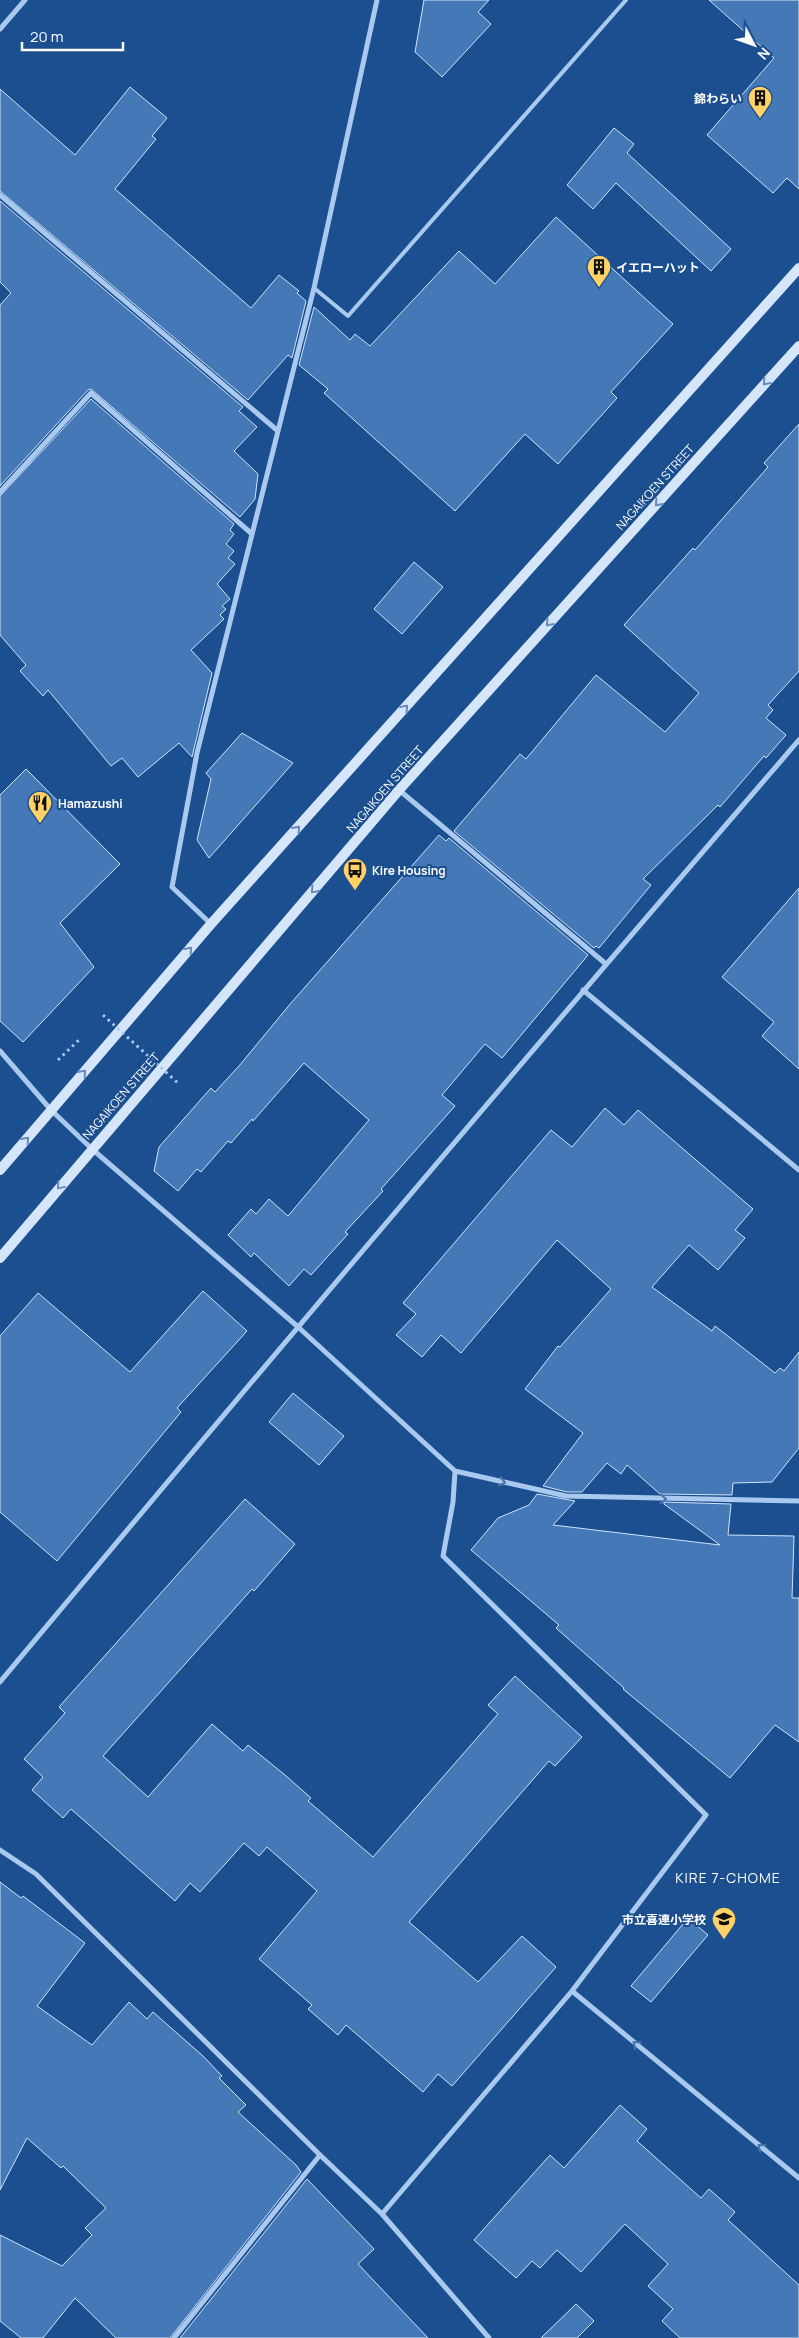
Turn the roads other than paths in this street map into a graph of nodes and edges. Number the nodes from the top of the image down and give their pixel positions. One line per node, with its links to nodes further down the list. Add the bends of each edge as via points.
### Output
1 (25, 0): 4 (street)
2 (377, 0): 7 (street)
3 (626, 0): 7 (lane, via 348,316)
4 (0, 29)
5 (0, 195): 9 (street)
6 (799, 268): 14 (main road, one-way to 6)
7 (314, 288): 9 (street)
8 (799, 346): 13 (main road, NAGAIKOEN STREET, one-way to 13)
9 (278, 431): 11 (street)
10 (0, 492): 11 (street, via 91,393)
11 (252, 534): 14 (street, via 197,753 172,887)
12 (799, 740): 15 (street)
13 (399, 790): 15 (street); 19 (main road, NAGAIKOEN STREET, one-way to 19)
14 (211, 924): 18 (main road, one-way to 14)
15 (606, 964): 16 (street)
16 (583, 990): 21 (street); 23 (street)
17 (0, 1051): 18 (street)
18 (51, 1110): 19 (street); 20 (main road, one-way to 18)
19 (92, 1149): 22 (main road, NAGAIKOEN STREET, one-way to 22); 23 (street)
20 (0, 1170)
21 (799, 1170)
22 (0, 1258)
23 (298, 1326): 24 (street); 26 (street)
24 (455, 1471): 25 (street, one-way to 25, via 566,1496); 28 (street, via 454,1502 443,1556 706,1815)
25 (799, 1501)
26 (0, 1682)
27 (0, 1850): 29 (street, via 36,1874)
28 (572, 1992): 30 (street, one-way to 28); 31 (street)
29 (320, 2155): 31 (street); 32 (street)
30 (799, 2178)
31 (382, 2214): 33 (street)
32 (174, 2338)
33 (489, 2338)

